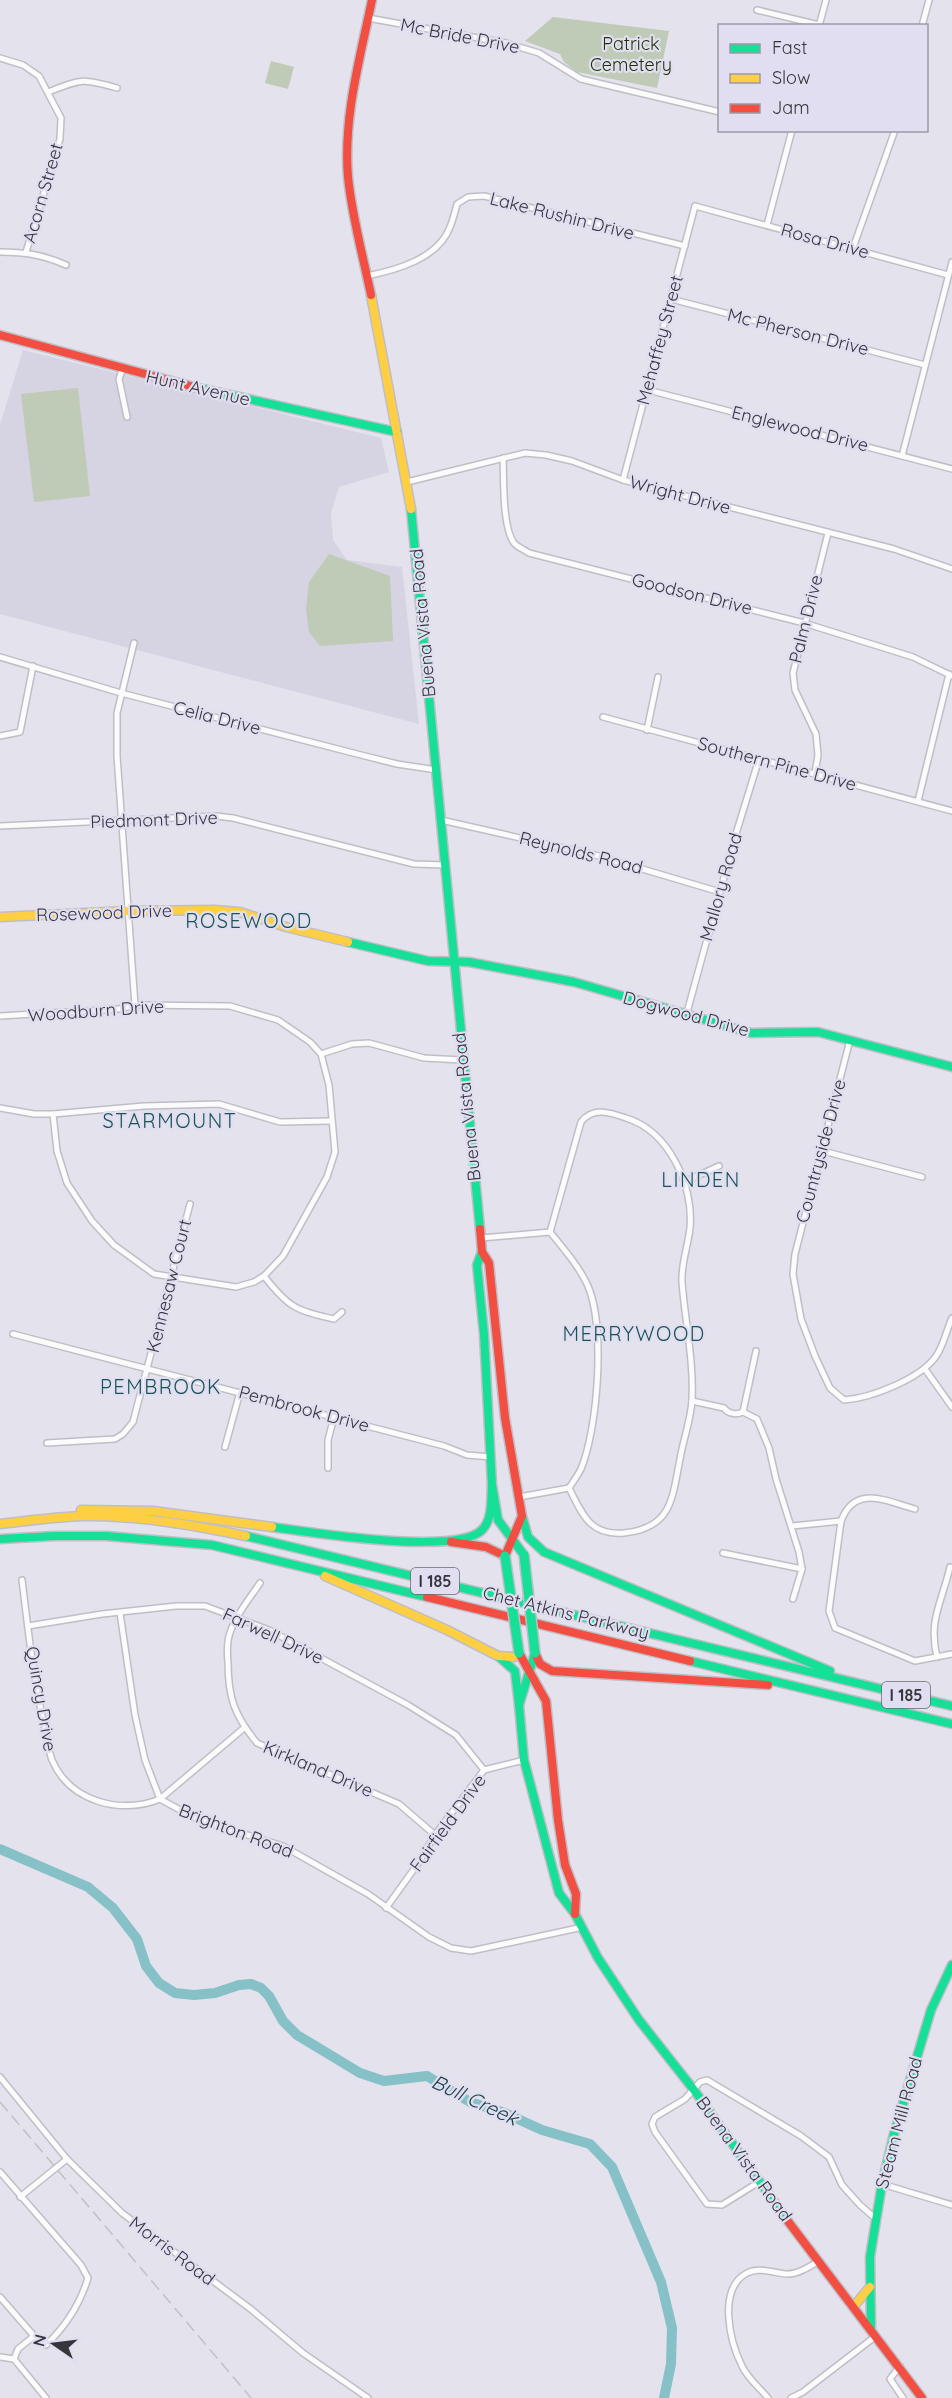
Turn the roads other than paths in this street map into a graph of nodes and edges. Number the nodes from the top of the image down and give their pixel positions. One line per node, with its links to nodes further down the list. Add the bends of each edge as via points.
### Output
1 (826, 0): 7 (street)
2 (929, 0): 8 (street)
3 (370, 1): 5 (main road, Buena Vista Road)
4 (757, 10): 6 (street)
5 (368, 18): 12 (street, Mc Bride Drive, via 506,43 539,53 581,79); 24 (main road, Buena Vista Road, via 352,94 348,173 352,214)
6 (815, 24)
7 (819, 24)
8 (923, 24)
9 (0, 58): 11 (street, Acorn Street, via 23,65 39,76)
10 (117, 88): 11 (street, via 91,80 75,81)
11 (48, 92): 20 (street, Acorn Street, via 61,118 60,139)
12 (718, 112)
13 (791, 132): 16 (street)
14 (894, 132): 18 (street)
15 (701, 207): 16 (street, Rosa Drive); 17 (street, Mehaffey Street, via 695,206)
16 (767, 225): 18 (street, Rosa Drive)
17 (685, 246): 24 (street, Lake Rushin Drive, via 483,196 468,197 457,204 450,230 434,248 416,261); 25 (street, Mehaffey Street)
18 (852, 248): 23 (street, Rosa Drive)
19 (0, 252): 20 (street)
20 (26, 252): 22 (street)
21 (952, 262): 23 (street)
22 (66, 266)
23 (948, 275): 27 (street)
24 (367, 276): 31 (main road, Buena Vista Road)
25 (670, 299): 27 (street, Mc Pherson Drive); 29 (street, Mehaffey Street)
26 (0, 335): 28 (main road, Hunt Avenue)
27 (925, 365): 32 (street)
28 (122, 370): 30 (street, via 119,379); 31 (main road, Hunt Avenue)
29 (648, 390): 32 (street, Englewood Drive); 35 (street, Mehaffey Street)
30 (127, 417)
31 (397, 432): 36 (main road, Buena Vista Road)
32 (902, 456): 34 (street, Englewood Drive)
33 (503, 458): 35 (street, Wright Drive, via 525,453 546,455); 36 (street, Wright Drive); 39 (street, Goodson Drive, via 508,525 514,543 529,553)
34 (952, 469)
35 (623, 480): 37 (street, Wright Drive)
36 (407, 482): 50 (main road, Buena Vista Road)
37 (828, 533): 38 (street, Wright Drive); 39 (street, Palm Drive)
38 (952, 569)
39 (804, 623): 43 (street, Goodson Drive, via 913,657); 51 (street, Palm Drive, via 793,673 795,690 816,734)
40 (134, 643): 45 (street)
41 (0, 657): 42 (street, Celia Drive)
42 (33, 666): 45 (street, Celia Drive); 48 (street, via 20,732)
43 (951, 675): 52 (street)
44 (658, 676): 47 (street)
45 (120, 693): 50 (street, Celia Drive, via 397,764); 54 (street, via 117,745)
46 (603, 717): 47 (street, Southern Pine Drive)
47 (646, 730): 49 (street, Southern Pine Drive)
48 (0, 736)
49 (759, 759): 51 (street, Southern Pine Drive); 58 (street, Mallory Road)
50 (437, 770): 55 (main road, Buena Vista Road)
51 (815, 773): 52 (street, Southern Pine Drive)
52 (918, 801): 53 (street, Southern Pine Drive)
53 (952, 811)
54 (123, 820): 56 (street, Piedmont Drive); 57 (street, Piedmont Drive, via 233,818 414,864); 59 (street)
55 (441, 820): 57 (main road, Buena Vista Road); 58 (street, Reynolds Road, via 595,855)
56 (0, 826)
57 (446, 865): 61 (main road, Buena Vista Road)
58 (720, 892): 64 (street, Mallory Road)
59 (129, 911): 60 (main road, Rosewood Drive); 61 (main road, Rosewood Drive, via 240,912 393,953); 62 (street)
60 (0, 917)
61 (454, 963): 64 (main road, Dogwood Drive, via 469,962 574,982); 67 (main road, Buena Vista Road)
62 (135, 1005): 63 (street, Woodburn Drive); 66 (street, Woodburn Drive, via 230,1006 278,1020)
63 (0, 1016)
64 (686, 1016): 65 (main road, Dogwood Drive, via 752,1033 818,1032)
65 (850, 1040): 68 (main road, Dogwood Drive); 72 (street, Countryside Drive)
66 (321, 1054): 67 (street, via 369,1043 424,1058); 71 (street, via 329,1085)
67 (462, 1060): 78 (main road, Buena Vista Road)
68 (952, 1067)
69 (0, 1108): 70 (street)
70 (53, 1114): 71 (street, via 219,1104 280,1122); 80 (street, via 57,1151 67,1183 92,1221 135,1262 154,1274)
71 (331, 1121): 81 (street, via 335,1152 327,1177 283,1256)
72 (823, 1151): 74 (street); 88 (street, Countryside Drive, via 801,1226 793,1274 801,1319 814,1356 830,1388 844,1400 888,1388)
73 (719, 1166): 75 (street)
74 (922, 1177)
75 (684, 1182): 77 (street, via 671,1152 647,1128 615,1114 587,1114 580,1122); 90 (street, via 690,1212 682,1282)
76 (190, 1204): 80 (street, Kennesaw Court)
77 (550, 1232): 78 (street); 99 (street, via 588,1284 595,1321 598,1371 594,1412 581,1469)
78 (481, 1238): 79 (main road, Buena Vista Road)
79 (483, 1252): 96 (main road, Buena Vista Road, via 477,1265); 100 (main road, Buena Vista Road, via 489,1263 505,1418)
80 (171, 1275): 81 (street, via 236,1287); 87 (street, Kennesaw Court)
81 (264, 1276): 82 (street, via 282,1299 293,1306 334,1319)
82 (342, 1312)
83 (952, 1318): 84 (street)
84 (949, 1333): 88 (street)
85 (13, 1334): 87 (street, Pembrook Drive)
86 (756, 1351): 92 (street)
87 (149, 1368): 89 (street, Pembrook Drive); 94 (street, Kennesaw Court, via 133,1422 123,1434 102,1441)
88 (925, 1369): 91 (street)
89 (240, 1392): 93 (street, Pembrook Drive); 95 (street)
90 (692, 1401): 92 (street, via 724,1408 726,1412); 99 (street, via 673,1496 660,1520 651,1527 637,1532 600,1530 583,1517)
91 (952, 1407)
92 (743, 1412): 105 (street, via 756,1419 769,1448)
93 (334, 1417): 96 (street, Pembrook Drive, via 467,1455); 97 (street, via 328,1440)
94 (47, 1443)
95 (225, 1447)
96 (491, 1457): 98 (main road, Buena Vista Road)
97 (328, 1468)
98 (492, 1485): 107 (main road, via 489,1518 484,1527 477,1534); 108 (main road, Buena Vista Road, via 498,1520)
99 (569, 1488): 100 (street)
100 (519, 1497): 102 (main road, Buena Vista Road)
101 (915, 1509): 104 (street, via 868,1497 845,1509)
102 (522, 1516): 108 (main road); 126 (main road, Buena Vista Road, via 530,1542 544,1552)
103 (3, 1521): 107 (main road, via 88,1509 148,1509 329,1534); 126 (main road, Chet Atkins Parkway / I 185, via 99,1516 203,1527)
104 (841, 1521): 105 (street); 124 (street, via 830,1611 835,1628 915,1661)
105 (792, 1526): 113 (street)
106 (0, 1539): 111 (main road, Chet Atkins Parkway / I 185, via 70,1534 158,1537)
107 (446, 1542): 110 (main road, via 482,1546)
108 (512, 1542): 110 (main road); 121 (main road, Buena Vista Road, bridge, via 524,1555)
109 (723, 1553): 113 (street)
110 (505, 1556): 120 (main road, Buena Vista Road, bridge)
111 (297, 1563): 123 (main road); 127 (main road, Chet Atkins Parkway / I 185)
112 (950, 1567): 124 (street, via 933,1626)
113 (802, 1569): 116 (street)
114 (22, 1580): 119 (street, Quincy Drive)
115 (260, 1583): 118 (street, Kirkland Drive)
116 (794, 1599)
117 (120, 1613): 118 (street, Farwell Drive, via 205,1606); 119 (street, Farwell Drive); 134 (street, Brighton Road, via 135,1715 145,1760)
118 (238, 1617): 131 (street, Kirkland Drive, via 230,1631 229,1694); 133 (street, Farwell Drive, via 408,1705 456,1735)
119 (28, 1626): 134 (street, Quincy Drive, via 52,1760 63,1778 76,1790 107,1804 137,1807)
120 (519, 1653): 123 (main road, via 514,1657); 125 (main road, Buena Vista Road)
121 (535, 1653): 125 (main road, Buena Vista Road); 127 (main road, via 540,1664 552,1671 763,1684)
122 (952, 1654): 124 (street)
123 (498, 1656): 128 (main road, via 514,1671)
124 (938, 1658)
125 (530, 1674): 128 (main road, Buena Vista Road); 137 (main road, Buena Vista Road, via 546,1701 558,1820 565,1865 576,1894)
126 (861, 1684): 129 (main road, Chet Atkins Parkway / I 185)
127 (868, 1704): 130 (main road, Chet Atkins Parkway / I 185)
128 (519, 1705): 132 (main road, Buena Vista Road)
129 (952, 1706)
130 (952, 1724)
131 (244, 1728): 134 (street, Quincy Drive); 135 (street, Kirkland Drive, via 257,1743 399,1804)
132 (524, 1760): 133 (street, Fairfield Drive); 137 (main road, Buena Vista Road, via 559,1893)
133 (484, 1770): 135 (street, Fairfield Drive)
134 (160, 1799): 136 (street, Brighton Road, via 209,1823 282,1846)
135 (435, 1835): 136 (street, Fairfield Drive)
136 (386, 1908): 138 (street, Brighton Road, via 429,1937 451,1948 471,1951)
137 (575, 1914): 138 (main road, Buena Vista Road)
138 (583, 1927): 141 (main road, Buena Vista Road, via 629,2006)
139 (952, 1965): 145 (main road, Steam Mill Road, via 931,2010)
140 (0, 2077): 142 (street, Morris Road)
141 (694, 2090): 144 (main road, Buena Vista Road); 144 (street, via 655,2117 655,2132 707,2204 722,2205); 148 (street, via 707,2080 801,2136 830,2157 842,2185)
142 (67, 2159): 146 (street); 160 (street, Morris Road, via 122,2213 303,2353)
143 (0, 2172): 146 (street)
144 (759, 2182): 149 (main road, Buena Vista Road)
145 (882, 2184): 147 (street); 148 (main road, Steam Mill Road)
146 (20, 2197): 154 (street, via 88,2278 72,2315 56,2336 46,2345)
147 (952, 2205)
148 (875, 2218): 150 (main road, Steam Mill Road)
149 (818, 2262): 152 (main road, Buena Vista Road); 161 (street, via 791,2274 749,2272 732,2293 730,2326 741,2366)
150 (870, 2287): 152 (main road); 153 (main road, Steam Mill Road)
151 (0, 2298): 154 (street)
152 (854, 2306): 153 (main road, Buena Vista Road)
153 (873, 2332): 157 (main road, Buena Vista Road); 158 (street)
154 (34, 2336): 156 (street, via 18,2349)
155 (0, 2357): 156 (street)
156 (14, 2359): 159 (street)
157 (900, 2366): 163 (street, via 890,2379); 164 (main road, Buena Vista Road)
158 (804, 2395): 162 (street)
159 (46, 2398)
160 (368, 2398)
161 (768, 2398)
162 (790, 2398)
163 (903, 2398)
164 (922, 2398)

